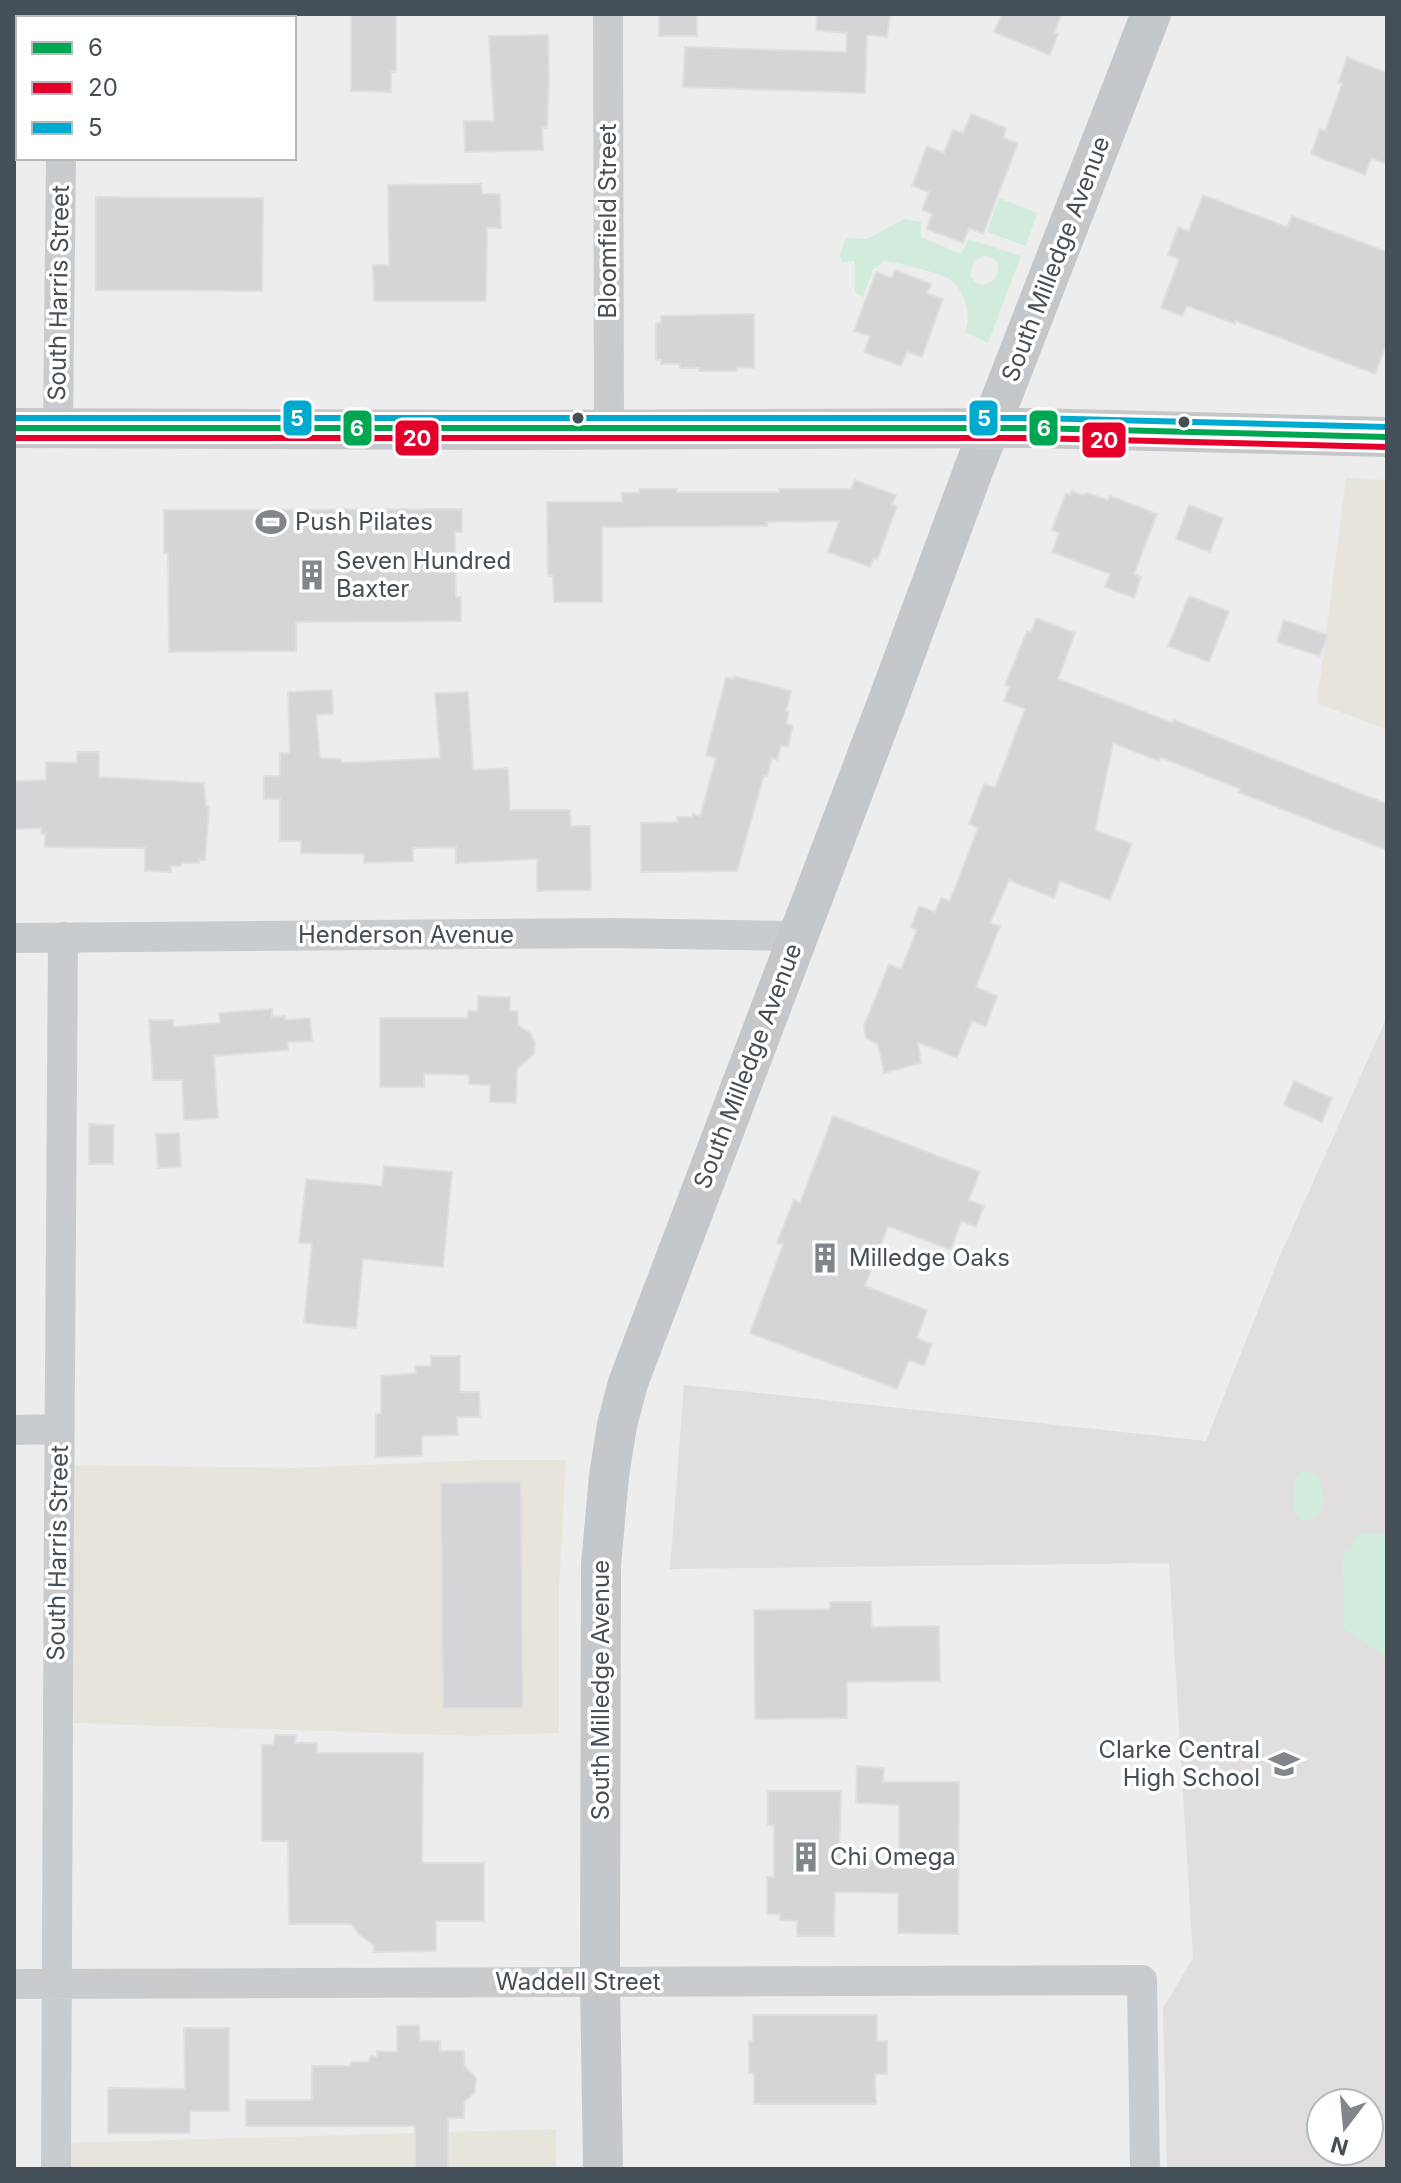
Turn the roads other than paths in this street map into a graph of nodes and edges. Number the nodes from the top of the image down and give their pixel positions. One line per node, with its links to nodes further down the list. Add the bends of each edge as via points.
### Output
1 (608, 14): 7 (street, Bloomfield Street)
2 (1151, 14): 4 (main road, South Milledge Avenue)
3 (61, 160): 6 (street, South Harris Street)
4 (990, 427): 7 (main road); 8 (main road); 9 (main road, South Milledge Avenue)
5 (14, 428): 6 (main road)
6 (58, 428): 7 (main road)
7 (609, 429)
8 (1387, 437)
9 (798, 936): 10 (street, Henderson Avenue); 14 (main road, South Milledge Avenue, via 648,1325 617,1425 601,1565)
10 (63, 937): 11 (street, Henderson Avenue); 12 (street, South Harris Street)
11 (14, 938)
12 (60, 1429): 13 (street); 16 (street, South Harris Street)
13 (14, 1430)
14 (600, 1982): 16 (street, Waddell Street); 18 (main road, South Milledge Avenue); 19 (street, Waddell Street, via 1142,1980)
15 (14, 1984): 16 (street, Waddell Street)
16 (57, 1984): 17 (street, South Harris Street)
17 (56, 2169)
18 (603, 2169)
19 (1145, 2169)

